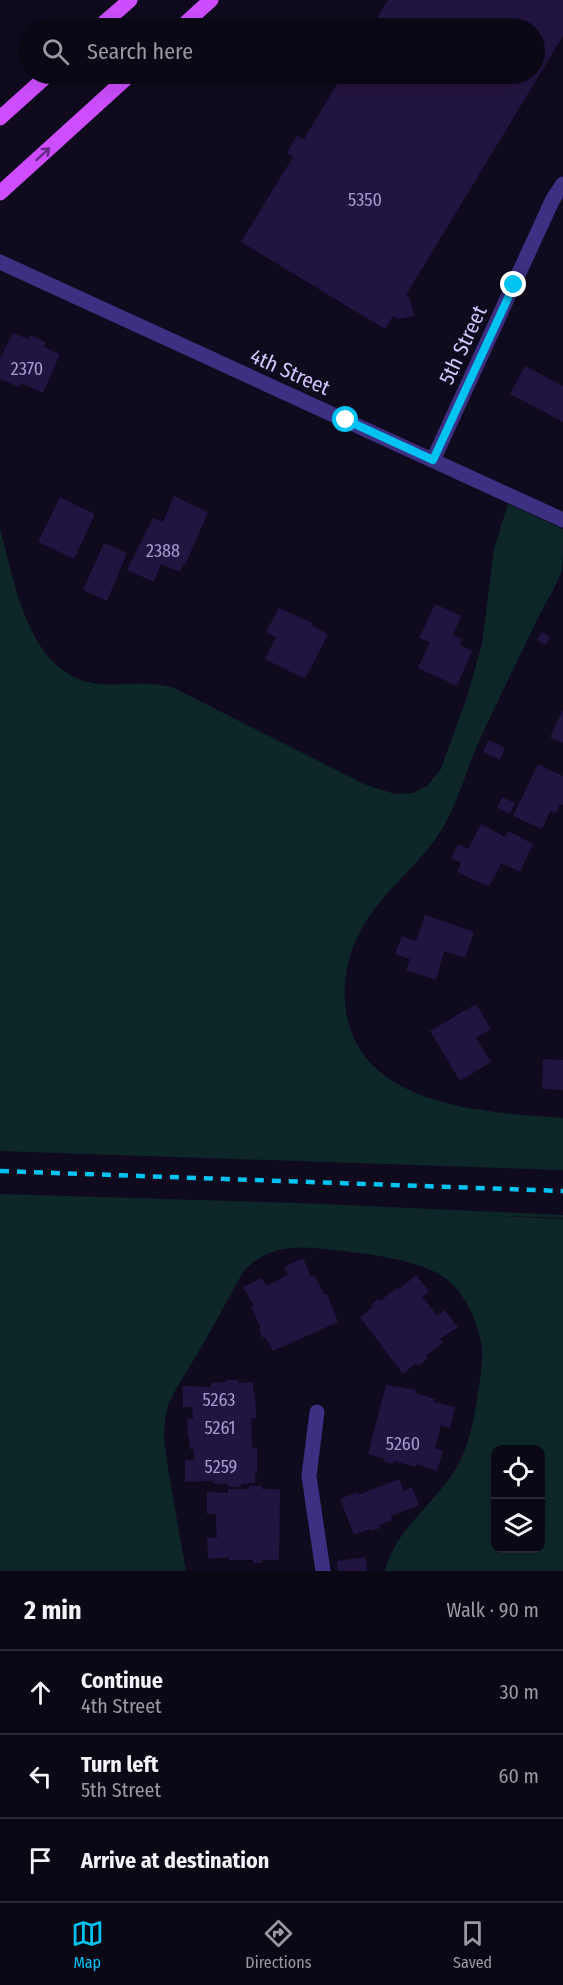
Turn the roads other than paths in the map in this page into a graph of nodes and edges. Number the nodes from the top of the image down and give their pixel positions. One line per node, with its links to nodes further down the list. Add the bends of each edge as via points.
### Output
1 (130, 0): 3 (main road)
2 (211, 0): 4 (main road)
3 (109, 18)
4 (191, 18)
5 (38, 84): 7 (main road)
6 (120, 84): 9 (main road, one-way to 6)
7 (0, 118)
8 (563, 184): 11 (street, 5th Street)
9 (0, 193)
10 (0, 262): 11 (street, 4th Street)
11 (433, 460): 12 (street, 4th Street)
12 (563, 520)
13 (317, 1412): 14 (street, via 309,1476)
14 (323, 1571)

